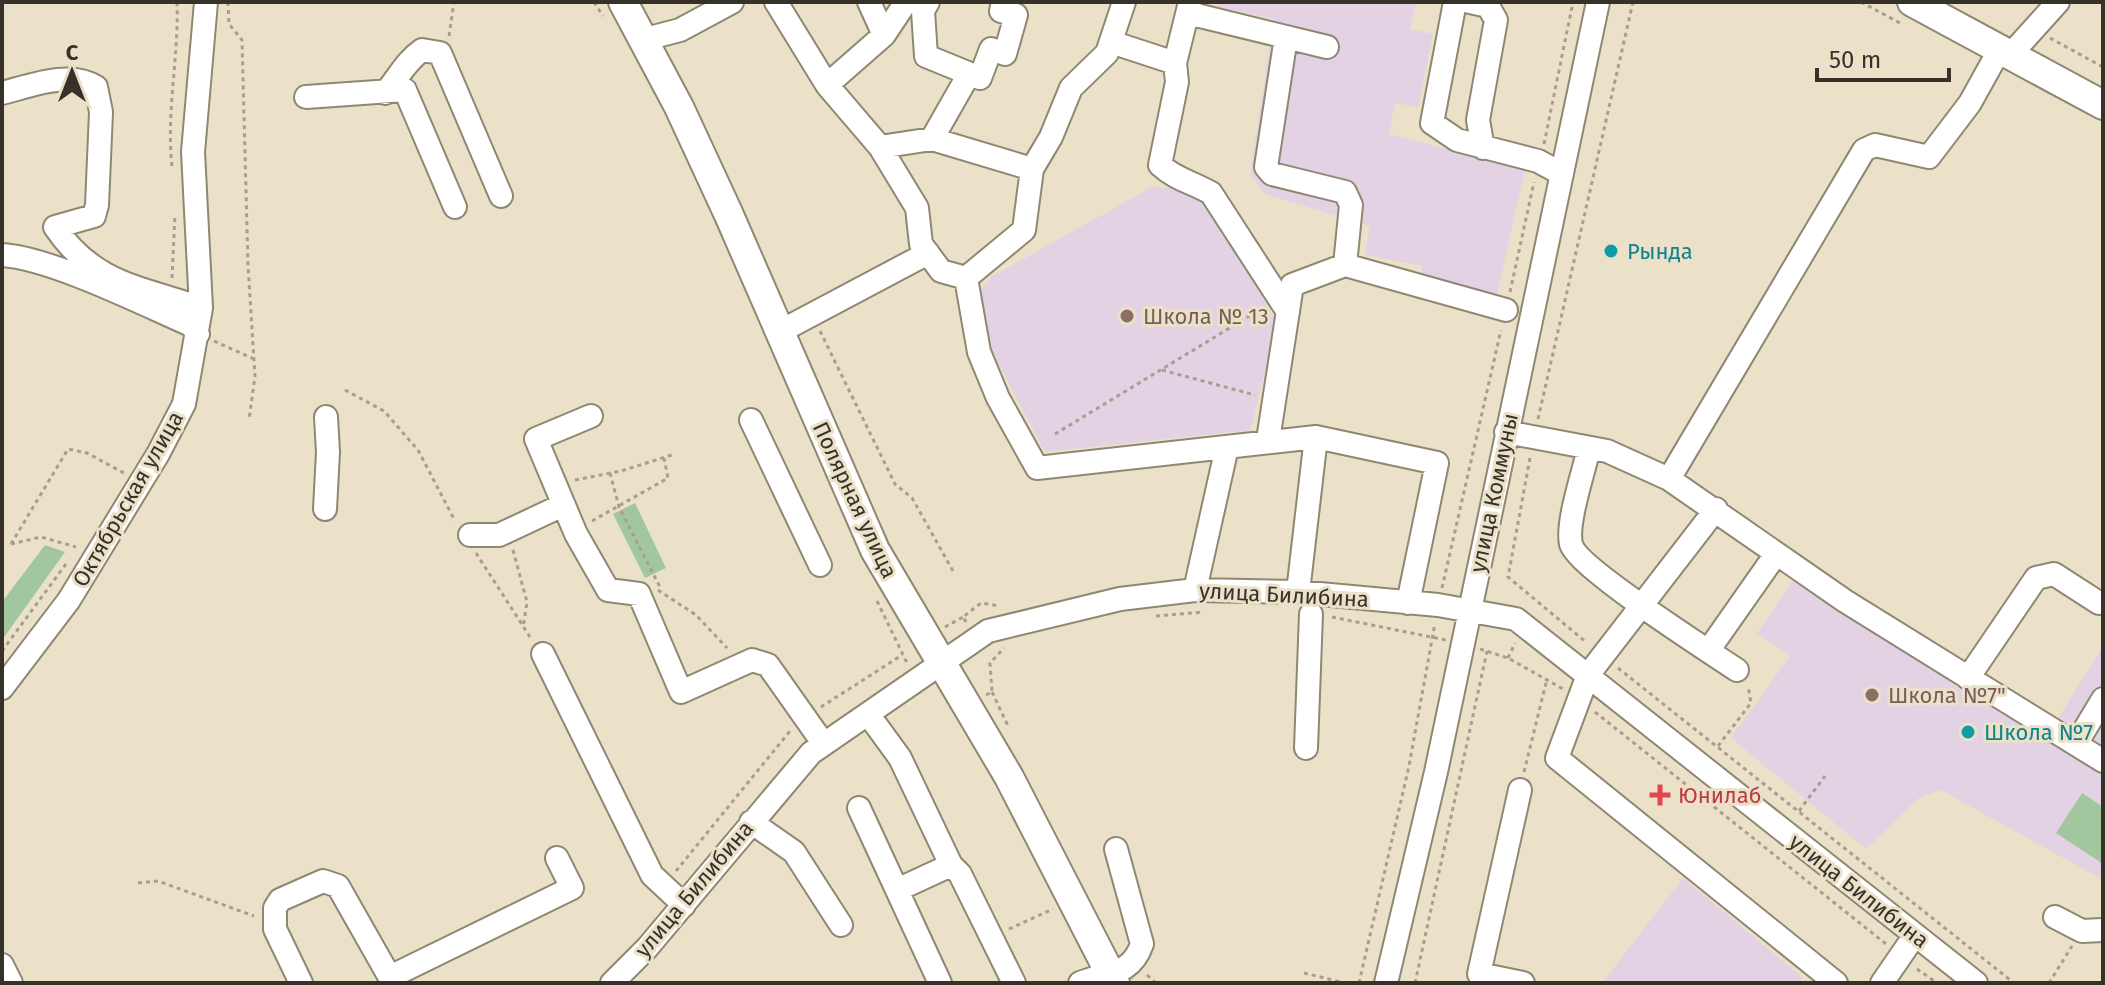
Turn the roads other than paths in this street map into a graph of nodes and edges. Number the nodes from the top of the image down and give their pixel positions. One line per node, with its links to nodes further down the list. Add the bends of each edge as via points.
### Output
1 (206, 2): 39 (street, Октябрьская улица, via 193,152)
2 (623, 2): 17 (main road, Полярная улица)
3 (732, 2): 17 (street, via 680,30)
4 (776, 2): 23 (street)
5 (869, 2): 15 (street)
6 (906, 2): 15 (street)
7 (928, 2): 22 (street, via 923,11 926,56)
8 (1003, 2): 22 (street, via 1001,11 1016,15 1005,54 991,49 980,78)
9 (1124, 2): 18 (street)
10 (1598, 2): 32 (street, улица Коммуны)
11 (1912, 2): 20 (main road)
12 (2058, 2): 20 (street)
13 (1460, 4): 30 (street, via 1488,6 1496,20 1478,120); 30 (street, via 1432,123 1457,140)
14 (1189, 8): 16 (street); 21 (street)
15 (884, 35): 23 (street)
16 (1286, 37): 19 (street); 37 (street, via 1266,167 1272,174 1345,192 1351,205)
17 (642, 40): 42 (main road, Полярная улица)
18 (1111, 42): 21 (street); 31 (street, via 1107,53 1071,88)
19 (1327, 47)
20 (2007, 50): 27 (main road); 52 (street, via 1929,157 1890,146 1864,150)
21 (1175, 63): 41 (street, via 1177,82 1160,165 1171,176 1211,193)
22 (969, 74): 28 (street)
23 (827, 85): 29 (street)
24 (2, 93): 39 (street, via 69,79 96,87 101,112 94,216 55,227 71,251 99,272 136,290)
25 (385, 93): 26 (street); 33 (street, via 409,59 422,50 440,53); 34 (street, via 405,90)
26 (306, 97)
27 (2103, 105)
28 (932, 139): 29 (street); 31 (street)
29 (880, 147): 35 (street, via 917,208 921,244)
30 (1483, 148): 32 (street, via 1538,161)
31 (1032, 169): 38 (street, via 1024,230)
32 (1562, 174): 47 (street, улица Коммуны)
33 (501, 196)
34 (455, 207)
35 (928, 253): 38 (street, via 941,271); 42 (street)
36 (2, 255): 43 (street, via 31,260 109,290 191,325)
37 (1345, 265): 40 (street); 41 (street, via 1292,285)
38 (966, 278): 50 (street, via 979,352 1037,468)
39 (201, 308): 43 (street, Октябрьская улица)
40 (1506, 310)
41 (1288, 312): 49 (street)
42 (781, 331): 68 (main road, Полярная улица, via 875,550)
43 (198, 334): 72 (street, Октябрьская улица, via 184,404 158,454 69,600)
44 (591, 416): 53 (street, via 536,439)
45 (326, 417): 54 (street)
46 (751, 420): 58 (street)
47 (1506, 432): 51 (street); 64 (street, улица Коммуны)
48 (1316, 437): 49 (street); 60 (street); 61 (street, via 1437,463)
49 (1268, 440): 50 (street)
50 (1227, 447): 59 (street)
51 (1589, 448): 52 (street); 63 (street, via 1571,544 1575,553)
52 (1669, 479): 55 (street)
53 (563, 505): 56 (street, via 499,535); 75 (street, via 608,590 639,594 681,692 752,660 768,665)
54 (325, 509)
55 (1716, 509): 57 (street); 63 (street)
56 (470, 535)
57 (1776, 554): 66 (street); 71 (street)
58 (820, 565)
59 (1195, 590): 60 (street, улица Билибина); 68 (street, улица Билибина, via 1120,599 1013,623 975,637)
60 (1298, 592): 61 (street, улица Билибина)
61 (1408, 603): 64 (street, улица Билибина)
62 (2099, 603): 71 (street, via 2054,574 2036,578)
63 (1642, 605): 66 (street); 70 (street)
64 (1469, 610): 70 (street, улица Билибина, via 1516,619); 100 (street, улица Коммуны)
65 (1311, 614): 77 (street)
66 (1708, 651): 69 (street)
67 (543, 654): 86 (street, via 652,875)
68 (941, 662): 74 (street, улица Билибина); 92 (main road, Полярная улица, via 1017,790)
69 (1737, 670)
70 (1588, 675): 90 (street, улица Билибина); 102 (street, via 1557,758)
71 (1968, 678): 76 (street)
72 (2, 688)
73 (2103, 699): 76 (street)
74 (868, 714): 75 (street, улица Билибина); 84 (street, via 900,758)
75 (823, 743): 81 (street, улица Билибина)
76 (2076, 744): 78 (street)
77 (1306, 748)
78 (2103, 761)
79 (1520, 790): 101 (street, via 1479,974)
80 (859, 808): 85 (street)
81 (751, 822): 86 (street, улица Билибина); 88 (street, via 794,852)
82 (1116, 849): 92 (street, via 1142,944 1137,957)
83 (557, 858): 93 (street, via 572,888)
84 (951, 865): 85 (street); 98 (street)
85 (897, 890): 97 (street)
86 (684, 905): 96 (street, улица Билибина)
87 (2055, 917): 89 (street)
88 (841, 925)
89 (2092, 930)
90 (1915, 935): 103 (street); 104 (street, улица Билибина)
91 (2, 965): 94 (street)
92 (1114, 979): 99 (street)
93 (391, 980): 95 (street, via 338,886 330,881 280,900 274,920)
94 (11, 983)
95 (301, 983)
96 (612, 983)
97 (940, 983)
98 (1014, 983)
99 (1080, 983)
100 (1386, 983)
101 (1523, 983)
102 (1836, 983)
103 (1882, 983)
104 (1976, 983)

